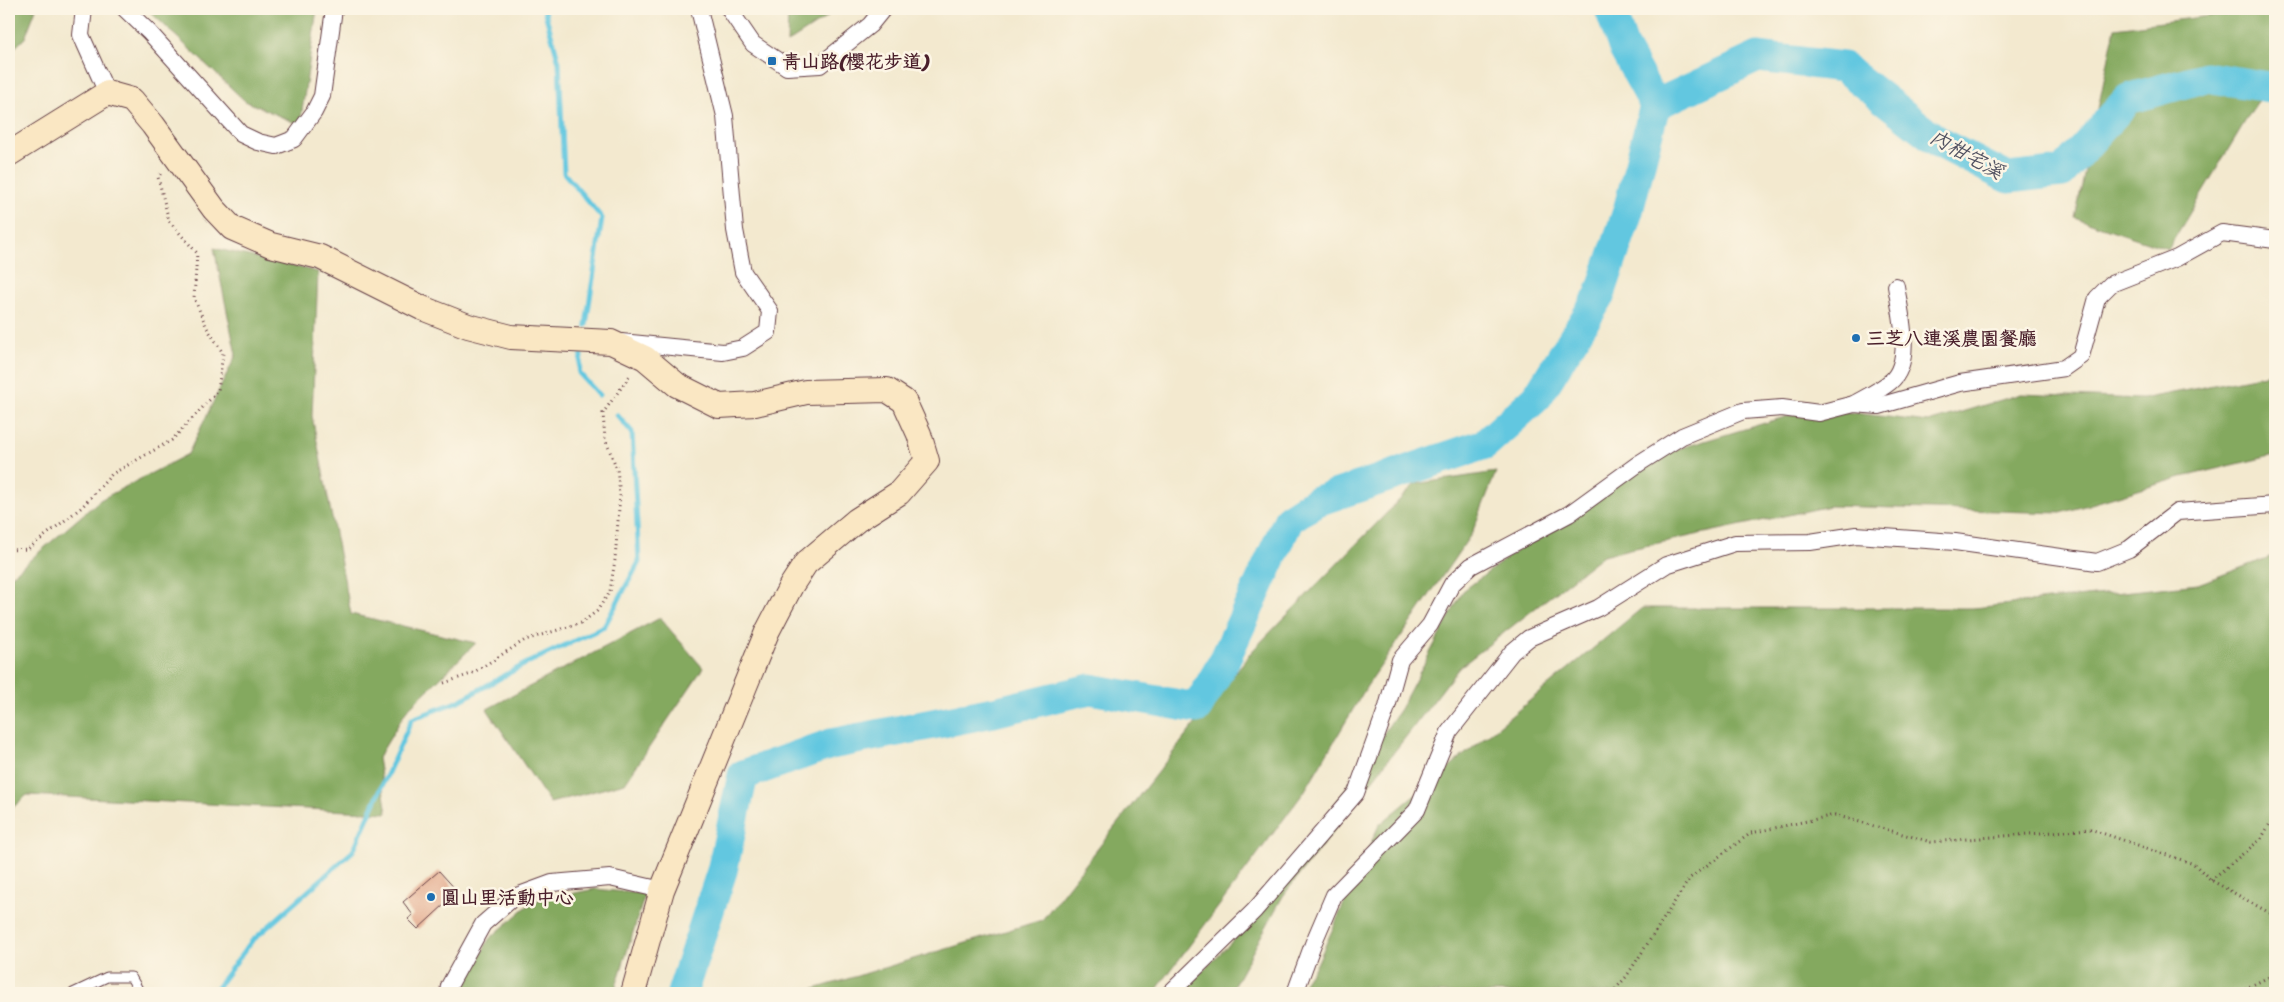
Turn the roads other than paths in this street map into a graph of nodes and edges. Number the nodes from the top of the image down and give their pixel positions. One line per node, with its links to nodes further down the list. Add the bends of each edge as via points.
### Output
1 (84, 9): 7 (street, via 81,35)
2 (125, 9): 3 (street, via 150,32 241,134 276,146 294,139 322,96)
3 (334, 9)
4 (699, 9): 11 (street, via 725,116 735,230 743,272 770,311 768,332 743,348 723,352)
5 (728, 9): 6 (street, via 753,44 787,67 820,65 870,24)
6 (883, 9)
7 (107, 93): 8 (street); 11 (street, via 132,100 232,228 271,245 320,257 422,308 468,326 511,337)
8 (9, 154)
9 (2275, 240): 12 (street, via 2222,233 2177,258 2111,284 2097,298 2081,356 2064,368 1960,383 1880,406)
10 (1896, 286): 12 (street, via 1904,361 1892,381)
11 (611, 342): 14 (street, via 645,358 678,385 719,406 755,404 806,392 887,390 904,401 927,461 900,493 857,520 806,563 791,586 768,632)
12 (1854, 404): 19 (street, via 1819,413 1782,408 1743,411 1682,436 1569,514 1471,566 1452,584 1430,625 1400,660 1387,708 1356,793 1254,910)
13 (2275, 505): 20 (street, via 2177,512 2129,549 2097,562 1955,542 1856,535 1810,542 1735,542 1666,565 1598,608 1530,638 1512,652 1450,732 1417,810 1334,895)
14 (662, 890): 17 (street, via 610,878 552,882 514,897 484,924); 18 (street)
15 (73, 993): 16 (lane, via 107,978 131,977)
16 (140, 993)
17 (448, 993)
18 (633, 993)
19 (1170, 993)
20 (1295, 993)

